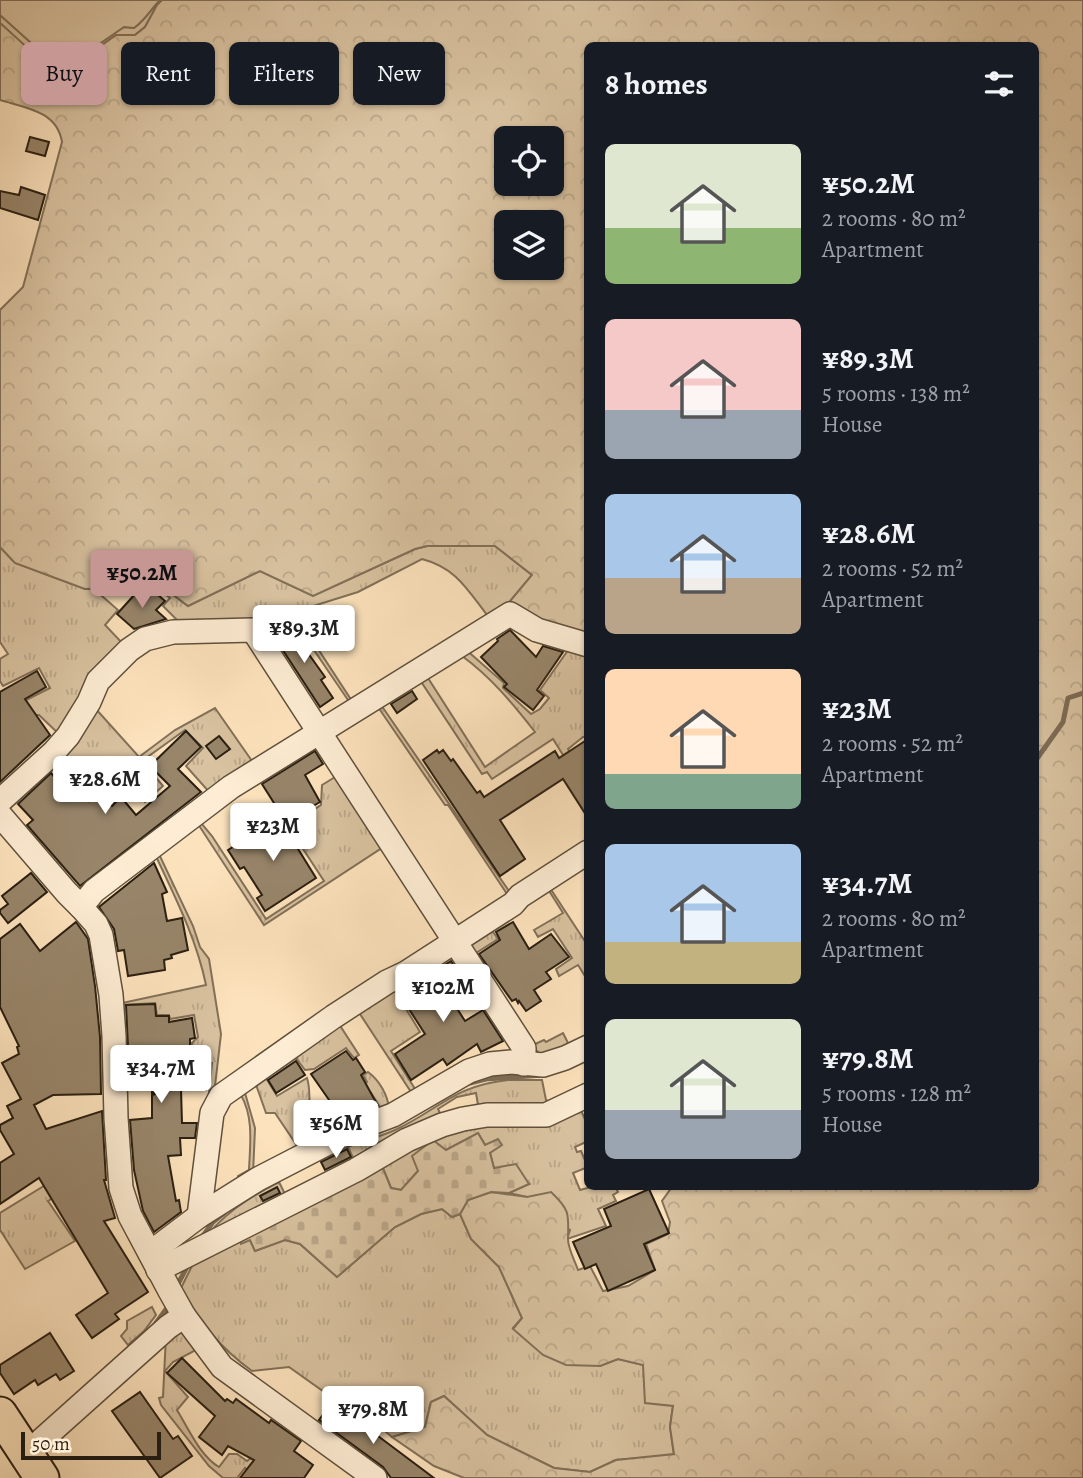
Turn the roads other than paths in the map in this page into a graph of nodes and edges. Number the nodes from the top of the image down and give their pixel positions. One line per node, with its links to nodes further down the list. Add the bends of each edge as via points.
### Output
1 (584, 644): 2 (street, via 537,630 510,614)
2 (320, 734): 3 (street, via 253,630 173,632 145,639 114,663 68,736); 6 (street, via 211,802 94,891); 7 (street)
3 (0, 801)
4 (0, 815): 6 (street)
5 (584, 855): 7 (street)
6 (81, 907): 12 (street, via 101,935 111,995 121,1188)
7 (457, 941): 9 (street, via 524,1048); 11 (street, via 333,1017 221,1096 212,1113)
8 (584, 1049): 9 (street, via 543,1065)
9 (524, 1064): 11 (street, via 490,1064 469,1071 393,1115 353,1130 258,1179)
10 (584, 1097): 12 (street, via 546,1115 487,1115 430,1130 194,1252)
11 (199, 1216): 12 (street)
12 (154, 1262): 13 (street)
13 (184, 1316): 14 (street); 15 (street, via 222,1367)
14 (16, 1445)
15 (375, 1478)

